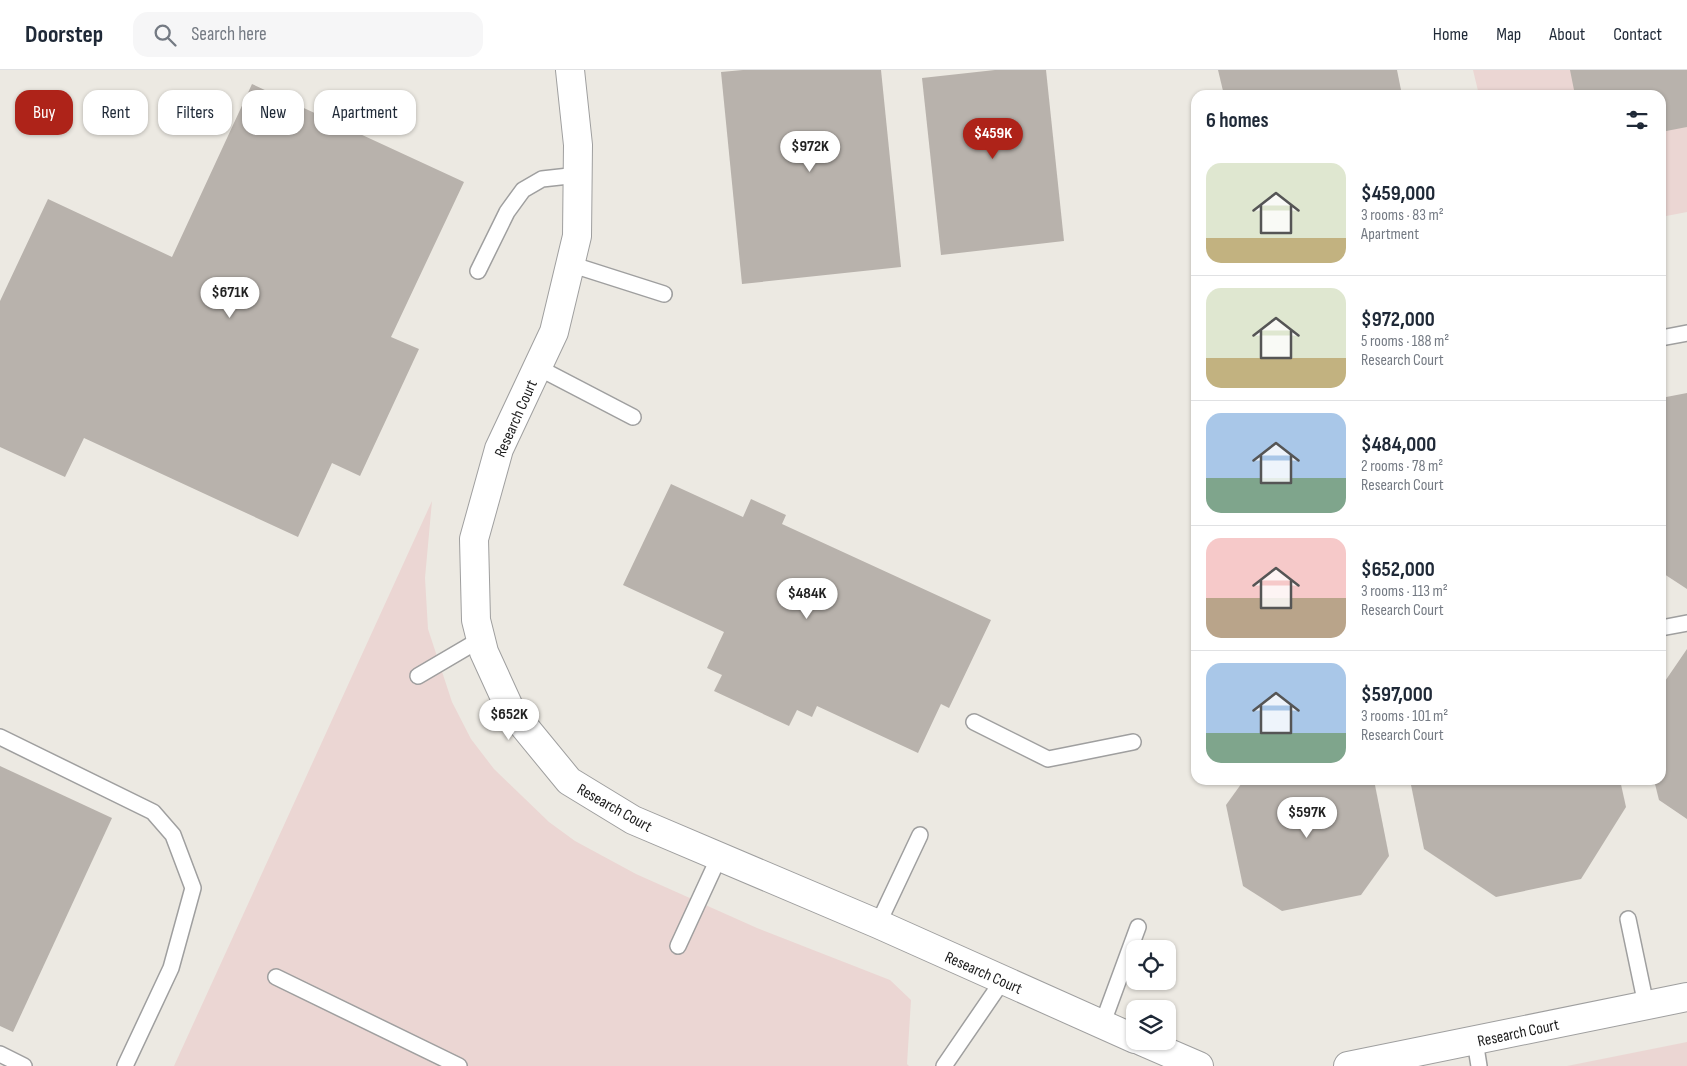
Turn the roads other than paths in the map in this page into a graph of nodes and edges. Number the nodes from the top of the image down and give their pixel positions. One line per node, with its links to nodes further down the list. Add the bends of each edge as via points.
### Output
1 (570, 70): 2 (street, Research Court)
2 (578, 175): 3 (street, Research Court, via 577,236); 4 (lane, via 542,179 522,190 507,212)
3 (570, 264): 5 (lane); 8 (street, Research Court, via 554,332)
4 (478, 271)
5 (664, 294)
6 (1687, 333): 7 (lane)
7 (1666, 337)
8 (537, 367): 9 (lane); 12 (street, Research Court, via 499,449 474,540 476,620)
9 (633, 417)
10 (1687, 623): 11 (lane)
11 (1666, 627)
12 (481, 639): 13 (lane); 18 (street, Research Court, via 510,709 569,781 633,820)
13 (418, 676)
14 (974, 722): 16 (lane, via 1048,758)
15 (0, 737): 33 (lane, via 152,812 173,835 190,879 193,888 171,968)
16 (1133, 742)
17 (920, 835): 20 (lane)
18 (719, 857): 20 (street, Research Court); 22 (lane)
19 (1628, 919): 26 (lane)
20 (878, 924): 24 (street, Research Court)
21 (1138, 927): 27 (lane)
22 (678, 946)
23 (276, 977): 34 (lane)
24 (1003, 980): 27 (street, Research Court); 35 (lane)
25 (1687, 996): 26 (street, Research Court)
26 (1646, 1005): 31 (street, Research Court)
27 (1102, 1025): 28 (street, Research Court)
28 (1126, 1035)
29 (1162, 1050): 36 (street)
30 (0, 1054): 32 (lane)
31 (1477, 1054): 37 (street, Research Court)
32 (24, 1066)
33 (125, 1066)
34 (459, 1066)
35 (944, 1066)
36 (1199, 1066)
37 (1348, 1066)

